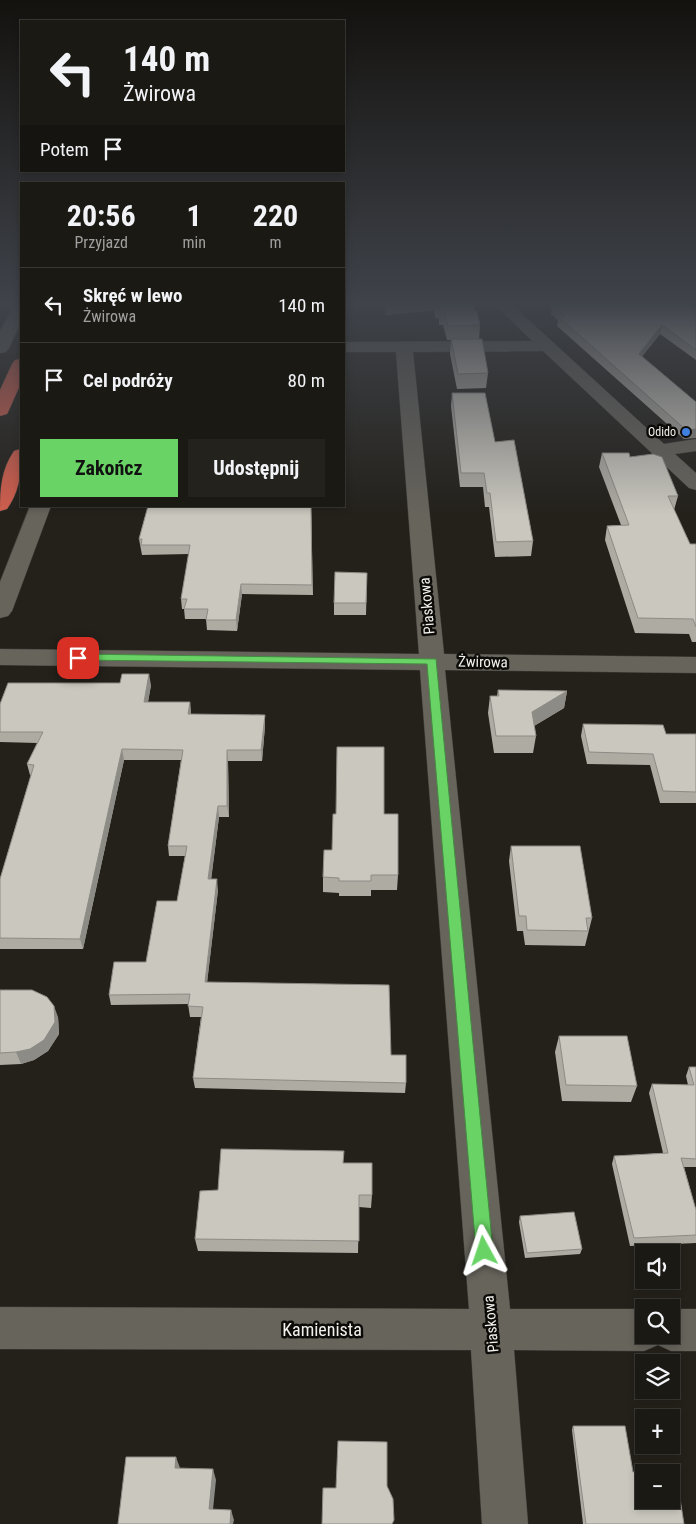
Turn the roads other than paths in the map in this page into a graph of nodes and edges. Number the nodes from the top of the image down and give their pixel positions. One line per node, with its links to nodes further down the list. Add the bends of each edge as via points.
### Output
1 (17, 373): 4 (highway)
2 (406, 373): 13 (street, Piaskowa)
3 (576, 373): 6 (street)
4 (0, 410)
5 (696, 445): 6 (street)
6 (661, 450): 8 (street)
7 (20, 456): 9 (highway)
8 (696, 484)
9 (0, 505)
10 (41, 507): 11 (street)
11 (0, 610)
12 (0, 657): 13 (street, Żwirowa)
13 (432, 661): 14 (street, Żwirowa); 16 (street, Piaskowa)
14 (696, 665)
15 (0, 1328): 16 (street, Kamienista)
16 (491, 1329): 17 (street, Kamienista); 20 (street, Piaskowa)
17 (635, 1330)
18 (680, 1330): 19 (street)
19 (696, 1330)
20 (505, 1524)

